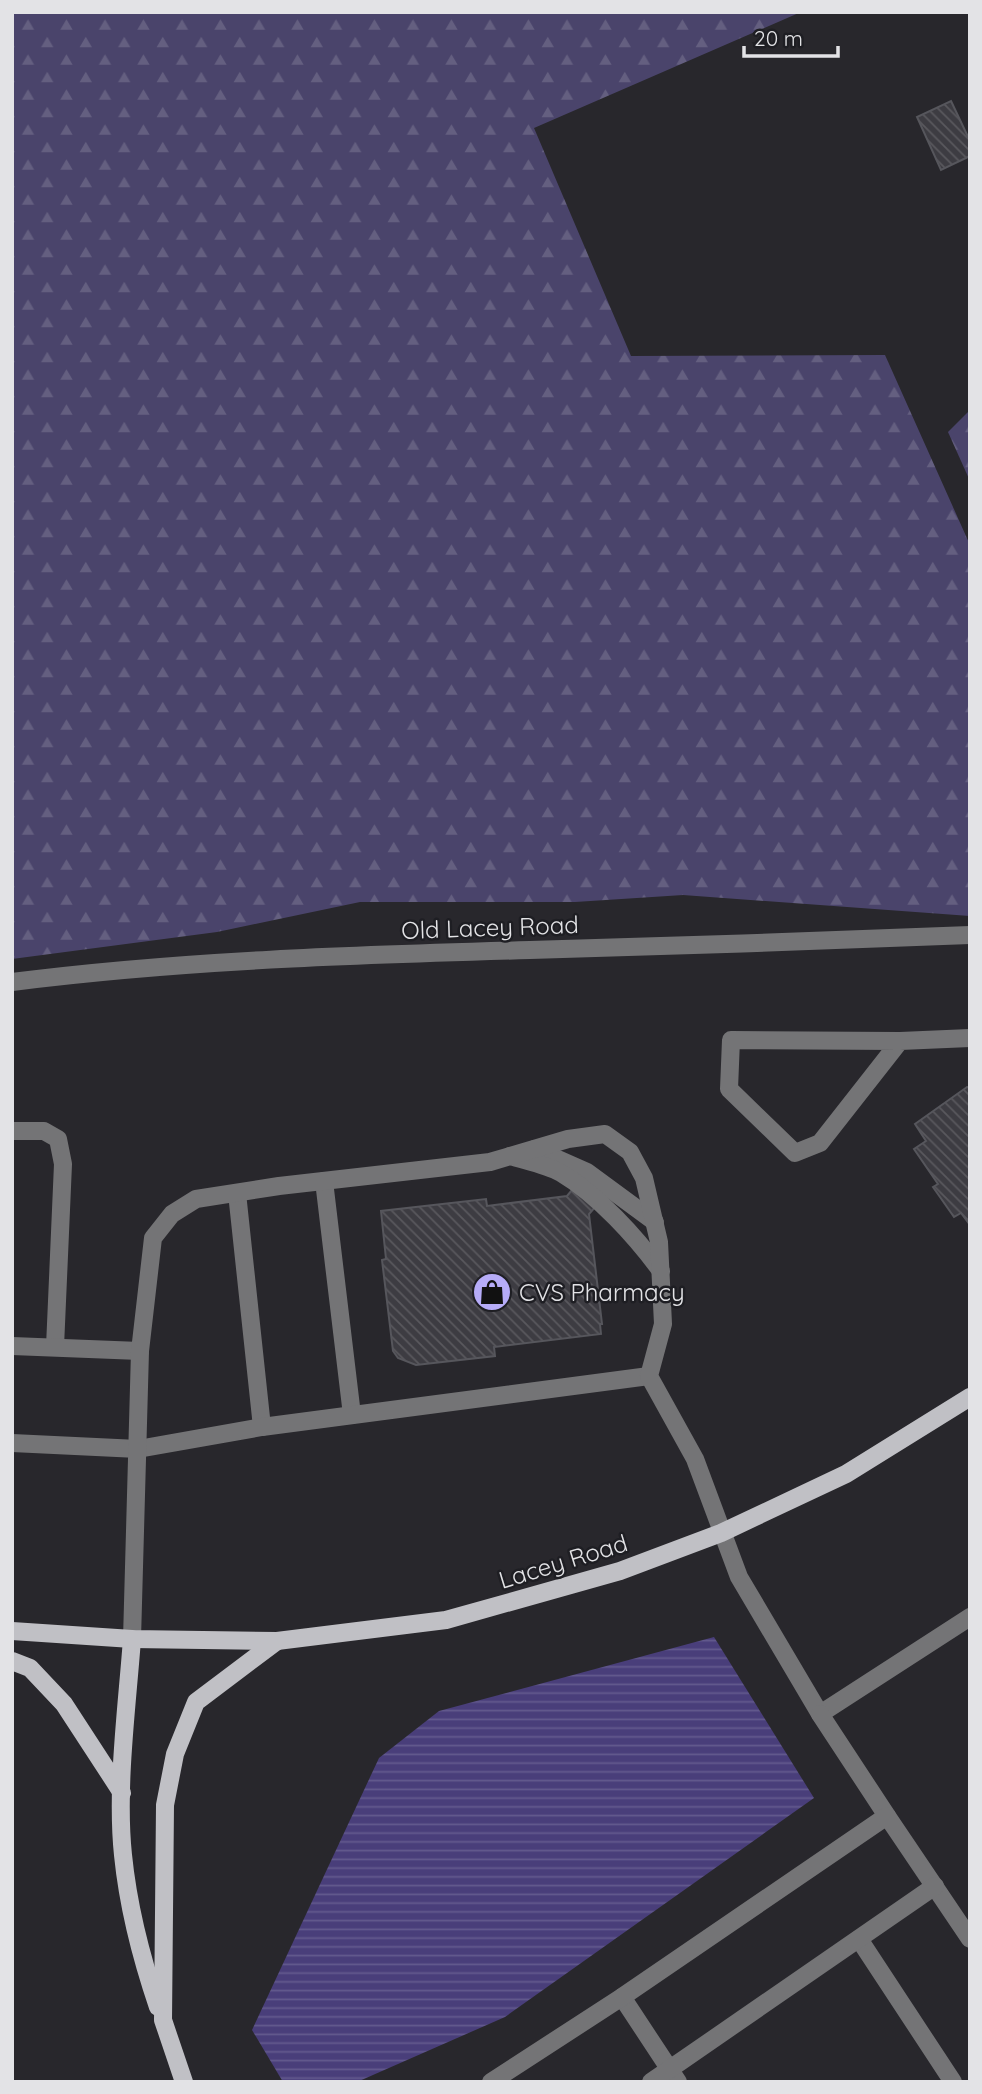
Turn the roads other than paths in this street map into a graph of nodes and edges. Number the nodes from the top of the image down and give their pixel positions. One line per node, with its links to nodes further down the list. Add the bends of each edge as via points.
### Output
1 (970, 935): 2 (street, Old Lacey Road, via 183,964)
2 (12, 982)
3 (970, 1038): 4 (street)
4 (900, 1041): 4 (street, via 731,1040 729,1089 795,1153 820,1143)
5 (12, 1130): 13 (street, via 44,1131 58,1139 63,1164)
6 (535, 1149): 7 (street); 10 (street, via 587,1172); 10 (street, via 605,1134 630,1152 644,1178)
7 (510, 1156): 8 (street); 11 (street, via 560,1172 599,1203)
8 (324, 1181): 9 (street); 17 (street)
9 (237, 1193): 14 (street, via 196,1199 172,1214 153,1238); 18 (street)
10 (655, 1222): 11 (street)
11 (661, 1271): 15 (street, via 663,1324)
12 (12, 1346): 13 (street)
13 (55, 1347): 14 (street)
14 (140, 1351): 20 (street)
15 (649, 1376): 17 (street); 21 (street, via 695,1459)
16 (970, 1396): 21 (main road, Lacey Road, via 846,1474)
17 (352, 1415): 18 (street)
18 (262, 1427): 20 (street)
19 (12, 1443): 20 (street)
20 (138, 1449): 24 (street)
21 (721, 1533): 25 (main road, Lacey Road, via 620,1571 446,1620); 27 (street, via 738,1577)
22 (970, 1617): 27 (street)
23 (12, 1630): 24 (main road, Lacey Road)
24 (132, 1639): 25 (main road, Lacey Road); 28 (main road)
25 (276, 1641): 34 (main road, via 196,1702 175,1754 165,1805)
26 (12, 1661): 28 (main road, via 30,1668 64,1704)
27 (820, 1714): 29 (street)
28 (122, 1793): 34 (main road, via 122,1855 143,1963)
29 (887, 1816): 30 (street); 33 (street)
30 (934, 1886): 31 (street); 32 (street)
31 (859, 1939): 35 (street); 36 (street)
32 (970, 1939)
33 (622, 1997): 36 (street); 38 (street)
34 (163, 2020): 37 (main road)
35 (941, 2073): 40 (street)
36 (673, 2075): 39 (street)
37 (184, 2082)
38 (491, 2082)
39 (651, 2082)
40 (953, 2082)

